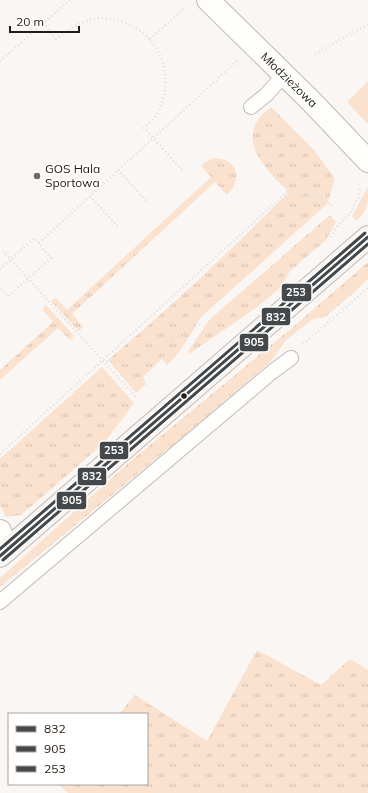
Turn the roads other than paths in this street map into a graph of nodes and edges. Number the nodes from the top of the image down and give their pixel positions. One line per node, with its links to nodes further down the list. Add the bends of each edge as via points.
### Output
1 (208, 0): 2 (street, Młodzieżowa)
2 (284, 76): 3 (lane); 4 (street, Młodzieżowa)
3 (251, 107)
4 (368, 161)
5 (368, 237): 7 (main road)
6 (291, 358): 8 (lane)
7 (2, 546)
8 (0, 602)

